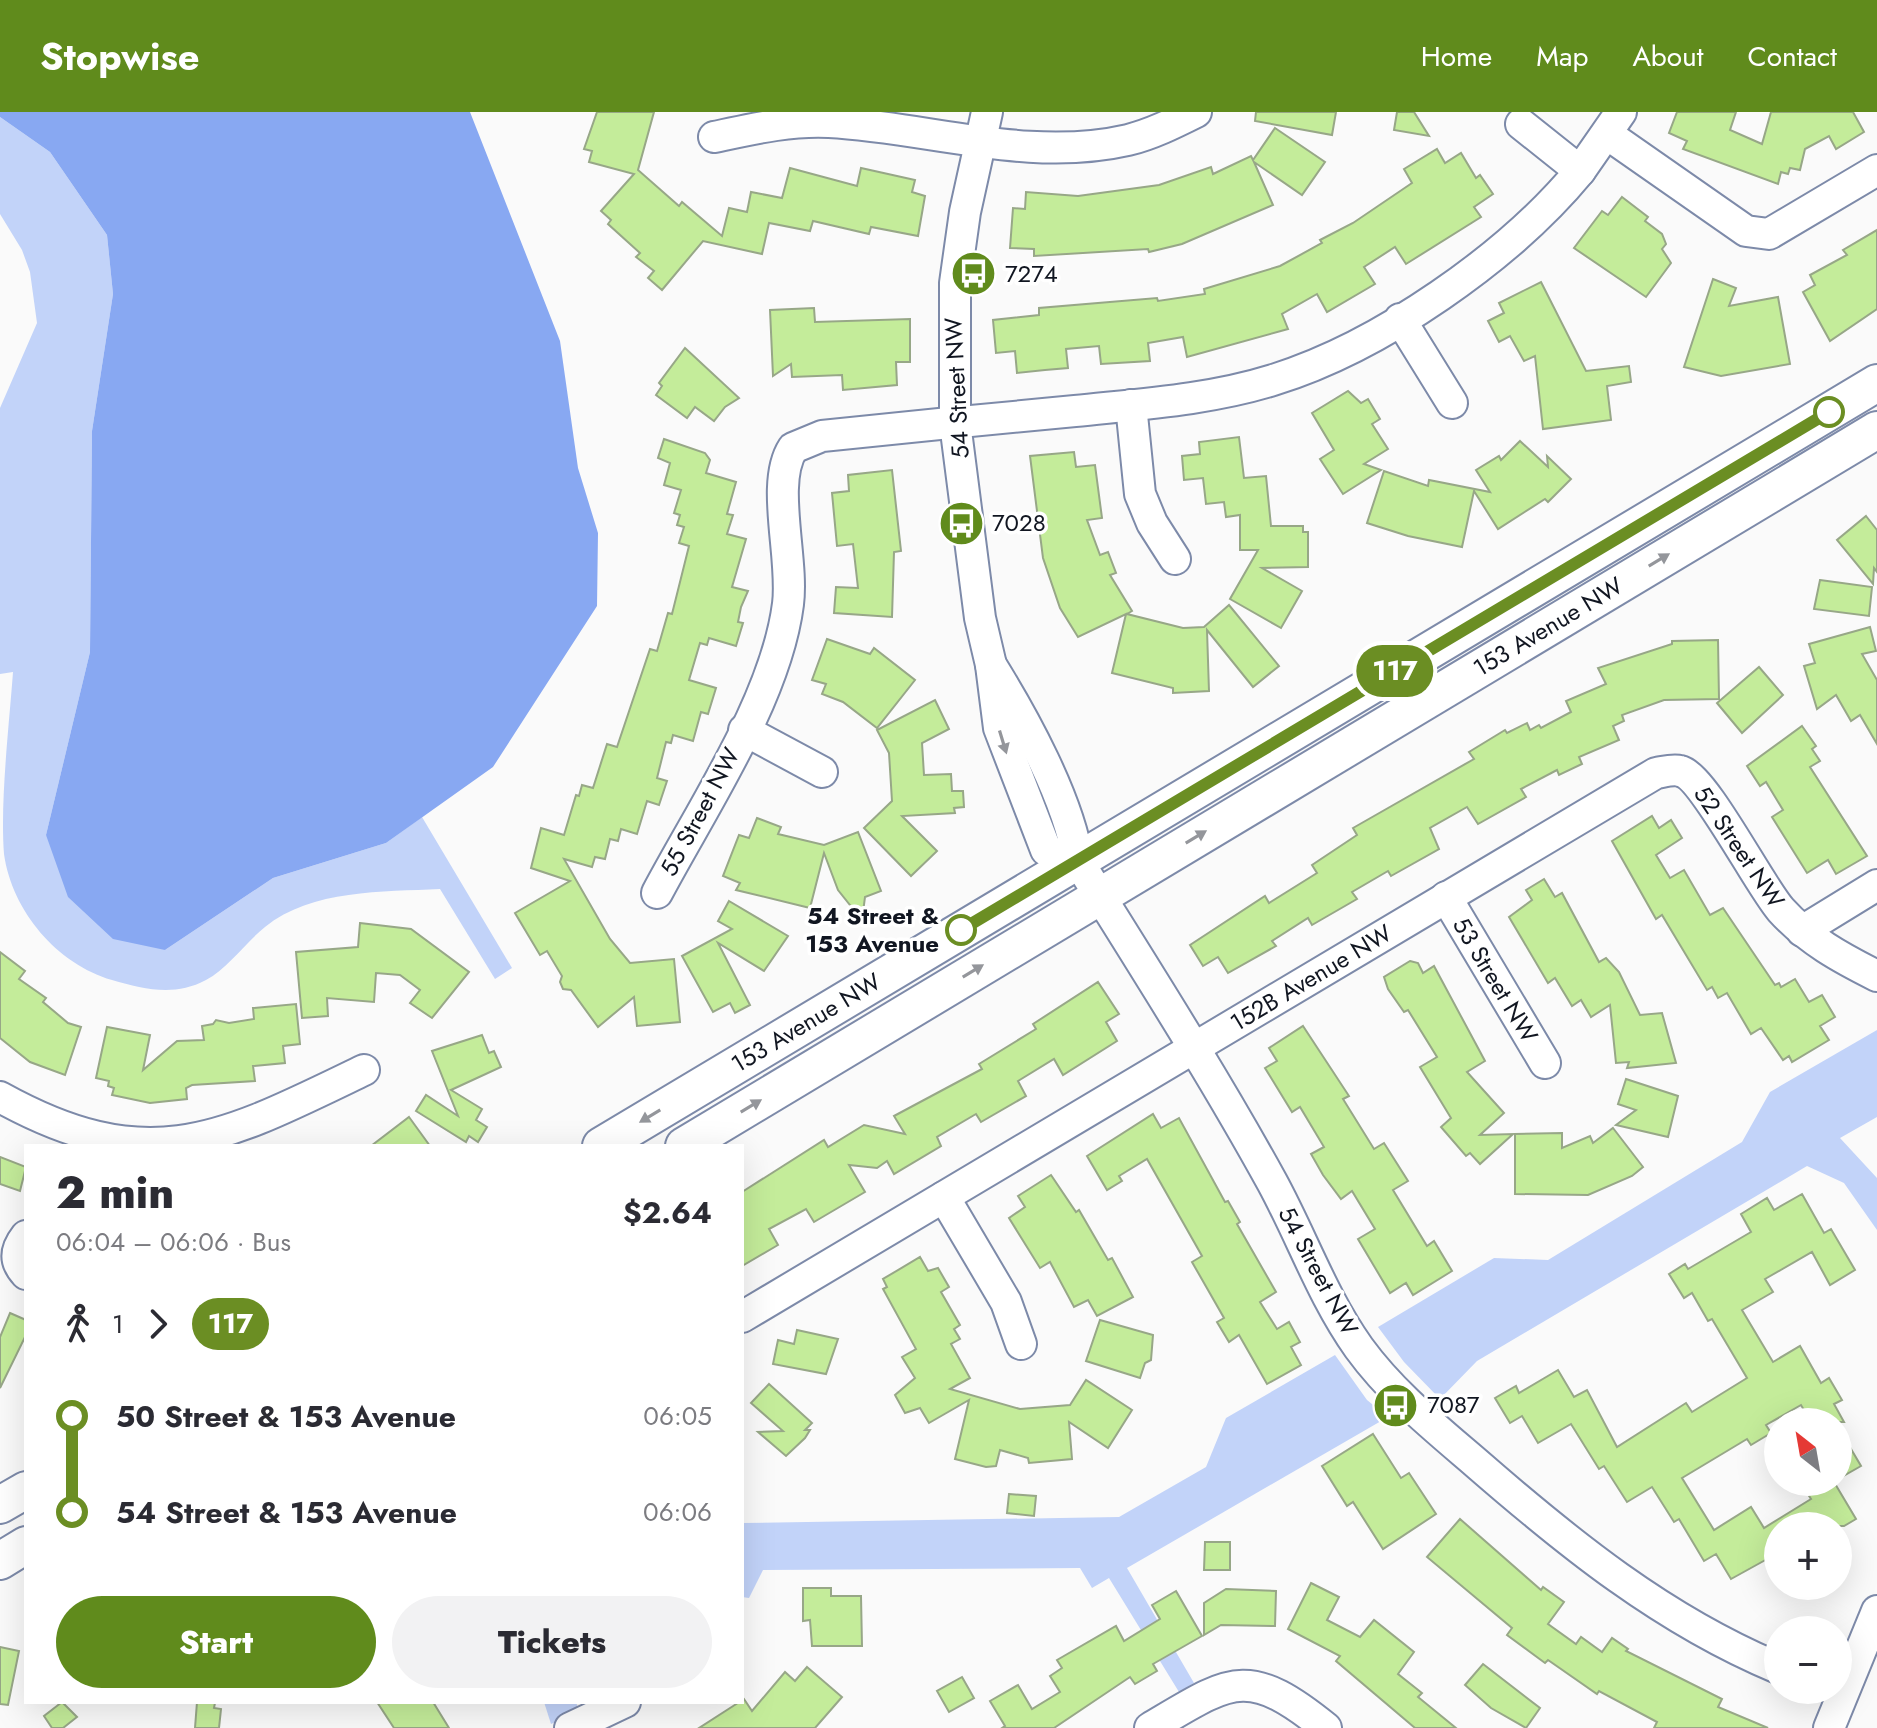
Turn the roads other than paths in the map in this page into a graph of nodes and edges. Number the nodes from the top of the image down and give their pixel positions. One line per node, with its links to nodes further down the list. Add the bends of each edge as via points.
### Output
1 (987, 112): 6 (street, 54 Street NW)
2 (1196, 112): 6 (street, via 1150,133 1107,144 1030,147)
3 (1614, 123): 7 (street, via 1746,231 1760,235); 8 (street)
4 (1521, 124): 8 (street)
5 (714, 137): 6 (street, via 827,122)
6 (980, 142): 13 (street, 54 Street NW, via 955,283)
7 (1877, 170)
8 (1580, 171): 9 (street, via 1523,233)
9 (1400, 319): 11 (street); 12 (street, via 1356,345 1274,380)
10 (1877, 383): 19 (main road, 153 Avenue NW)
11 (1452, 403)
12 (1131, 405): 13 (street); 15 (street, via 1140,494)
13 (955, 423): 16 (street, 55 Street NW, via 822,436 793,448 783,469 791,573 785,626 774,665); 19 (street, 54 Street NW, via 999,728 1046,850)
14 (1877, 430): 22 (main road, 153 Avenue NW, one-way to 14)
15 (1175, 559)
16 (744, 730): 18 (street, 55 Street NW); 21 (street, 55 Street NW)
17 (1681, 771): 23 (street, 152B Avenue NW, via 1643,779); 24 (street, 52 Street NW, via 1706,793 1754,873)
18 (822, 772)
19 (1078, 861): 22 (street, 54 Street NW); 31 (main road, 153 Avenue NW, one-way to 31)
20 (1877, 885): 24 (street)
21 (657, 893)
22 (1099, 895): 26 (street, 54 Street NW); 32 (main road, 153 Avenue NW, one-way to 22)
23 (1446, 897): 26 (street, 152B Avenue NW); 27 (street, 53 Street NW)
24 (1802, 931): 25 (street, 52 Street NW)
25 (1877, 976)
26 (1192, 1049): 33 (street, 152B Avenue NW); 43 (street, 54 Street NW, via 1272,1182 1338,1314 1392,1388 1588,1558 1692,1626)
27 (1545, 1063)
28 (364, 1070): 30 (street, via 230,1132 171,1143)
29 (0, 1097): 30 (street)
30 (92, 1142)
31 (604, 1144)
32 (687, 1144)
33 (944, 1197): 36 (street, 152B Avenue NW); 37 (street, via 1006,1302)
34 (24, 1239): 35 (street, via 16,1252)
35 (24, 1272)
36 (744, 1316)
37 (1021, 1344)
38 (24, 1491): 39 (main road)
39 (0, 1505)
40 (24, 1546): 41 (main road)
41 (0, 1561)
42 (1877, 1611): 44 (street)
43 (1764, 1661)
44 (1852, 1662)
45 (621, 1704): 47 (street)
46 (1834, 1704): 50 (street)
47 (570, 1728)
48 (1150, 1728): 49 (street, via 1214,1691 1256,1686 1278,1692)
49 (1326, 1728)
50 (1829, 1728)

